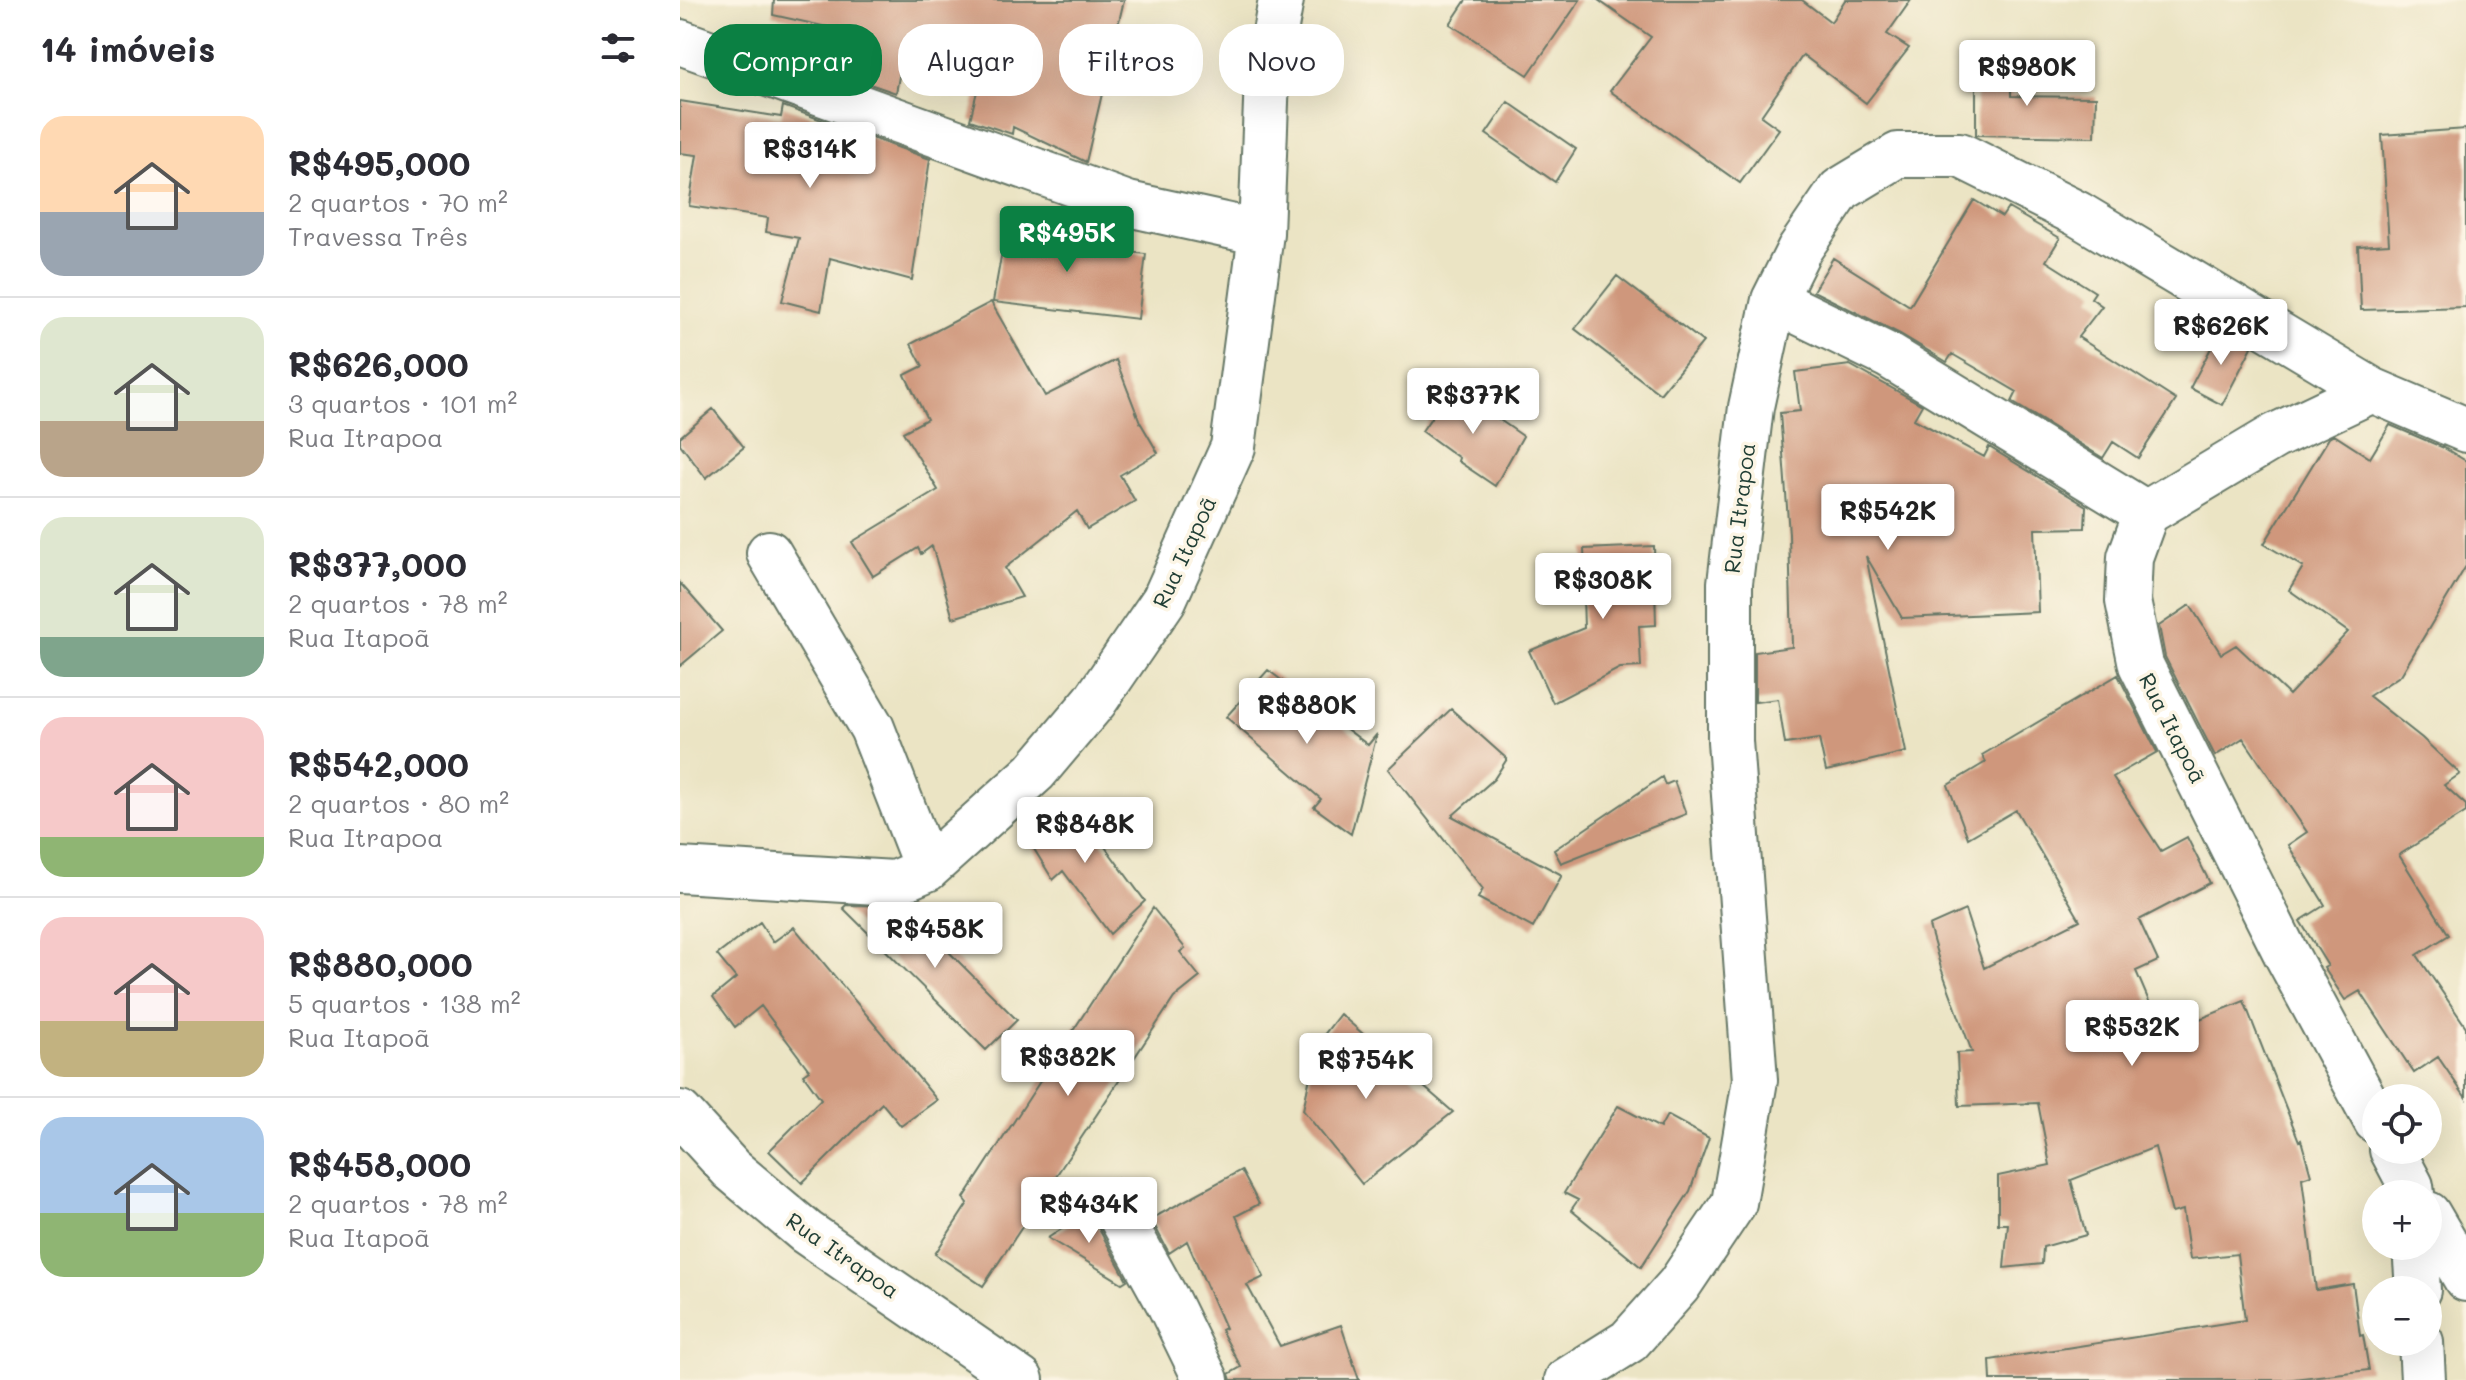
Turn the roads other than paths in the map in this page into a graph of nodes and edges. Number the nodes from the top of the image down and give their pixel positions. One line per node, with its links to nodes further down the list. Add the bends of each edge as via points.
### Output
1 (1281, 0): 3 (street, Rua Itapoã, via 1267,76)
2 (680, 42): 3 (street, via 1128,204)
3 (1261, 233): 9 (street, Rua Itapoã, via 1233,447 1164,600 1095,701 1035,772)
4 (1774, 300): 5 (street, Rua Itrapoa, via 1799,250 1840,190 1898,155 1960,155 2078,214); 7 (street, via 1889,356); 19 (street, Rua Itrapoa, via 1751,407 1730,583 1730,741 1755,1080 1734,1203 1679,1285 1629,1341)
5 (2372, 390): 6 (street); 7 (street, via 2275,436)
6 (2466, 430)
7 (2146, 513): 11 (street, Rua Itapoã, via 2130,557 2128,601 2141,665)
8 (769, 553): 9 (street, via 872,728)
9 (927, 869): 10 (street, Rua Itapoã, via 894,883)
10 (680, 870)
11 (2362, 1095)
12 (680, 1113): 17 (street, Rua Itrapoa, via 731,1169 806,1232)
13 (1112, 1201): 18 (street)
14 (2442, 1239): 15 (street)
15 (2466, 1279)
16 (2422, 1356): 20 (street)
17 (1021, 1380)
18 (1206, 1380)
19 (1567, 1380)
20 (2423, 1380)

